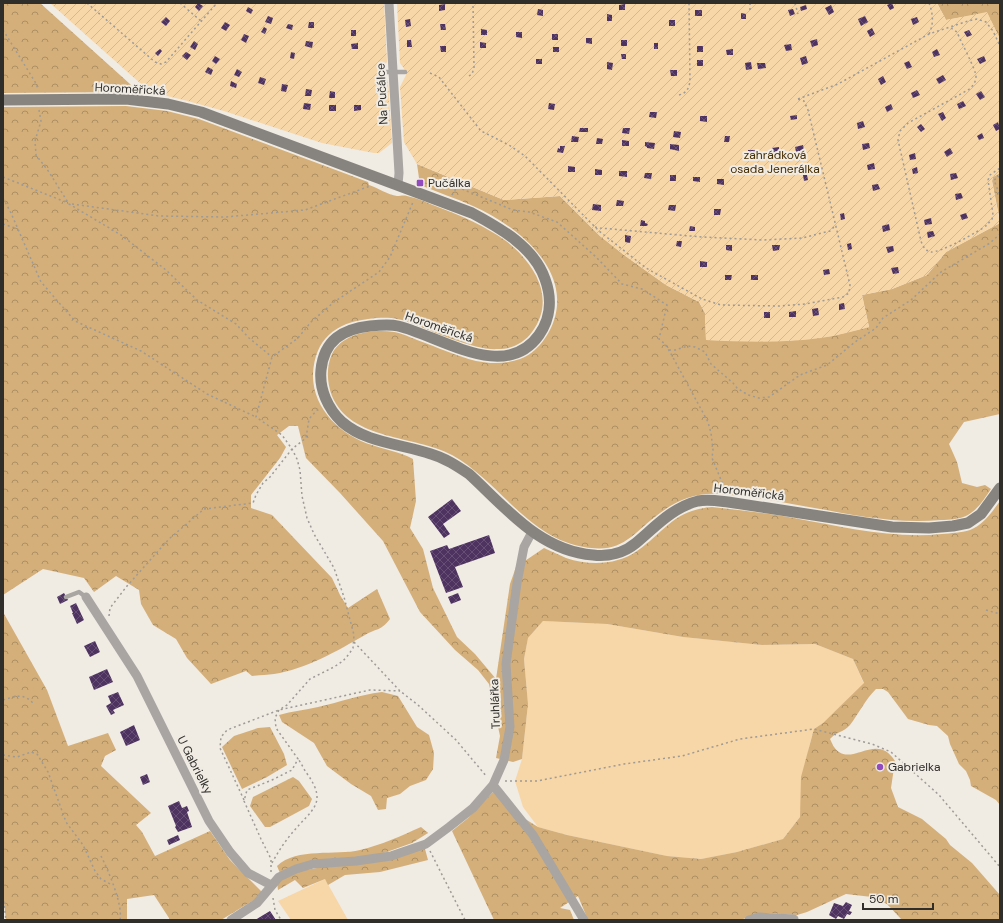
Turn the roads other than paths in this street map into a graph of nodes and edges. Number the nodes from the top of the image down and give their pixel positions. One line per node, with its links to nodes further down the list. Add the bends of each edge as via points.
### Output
1 (389, 3): 3 (street, Na Pučálce)
2 (381, 72): 3 (lane)
3 (393, 72): 4 (lane); 6 (street, Na Pučálce)
4 (406, 72)
5 (3, 100): 6 (main road, Horoměřická, via 126,99 168,104 201,112)
6 (398, 185): 8 (main road, Horoměřická, via 472,213 510,236 528,252 544,274 548,286 550,307 545,324 536,339 525,349 499,356 476,354 397,326 379,325 350,330 340,334 325,352 320,376 327,401 342,422 354,430 374,439 431,454 457,466)
7 (1000, 488): 8 (main road, Horoměřická, via 981,514 968,523 954,526 892,527 712,500 699,501 683,507 664,518 634,545 611,555 597,556 569,551 547,542)
8 (532, 532): 11 (street, Truhlářka, via 524,547 515,591 506,664 510,727 504,760)
9 (66, 597): 10 (lane, via 78,592)
10 (86, 597): 12 (street, U Gabrielky, via 137,676 210,821 230,852 248,873)
11 (493, 784): 12 (street, Truhlářka, via 473,808 426,844 391,856 296,868 279,877); 15 (street, via 533,835)
12 (271, 885): 14 (street, via 257,903)
13 (794, 919): 16 (street, via 759,917)
14 (230, 920)
15 (584, 920)
16 (749, 920)

